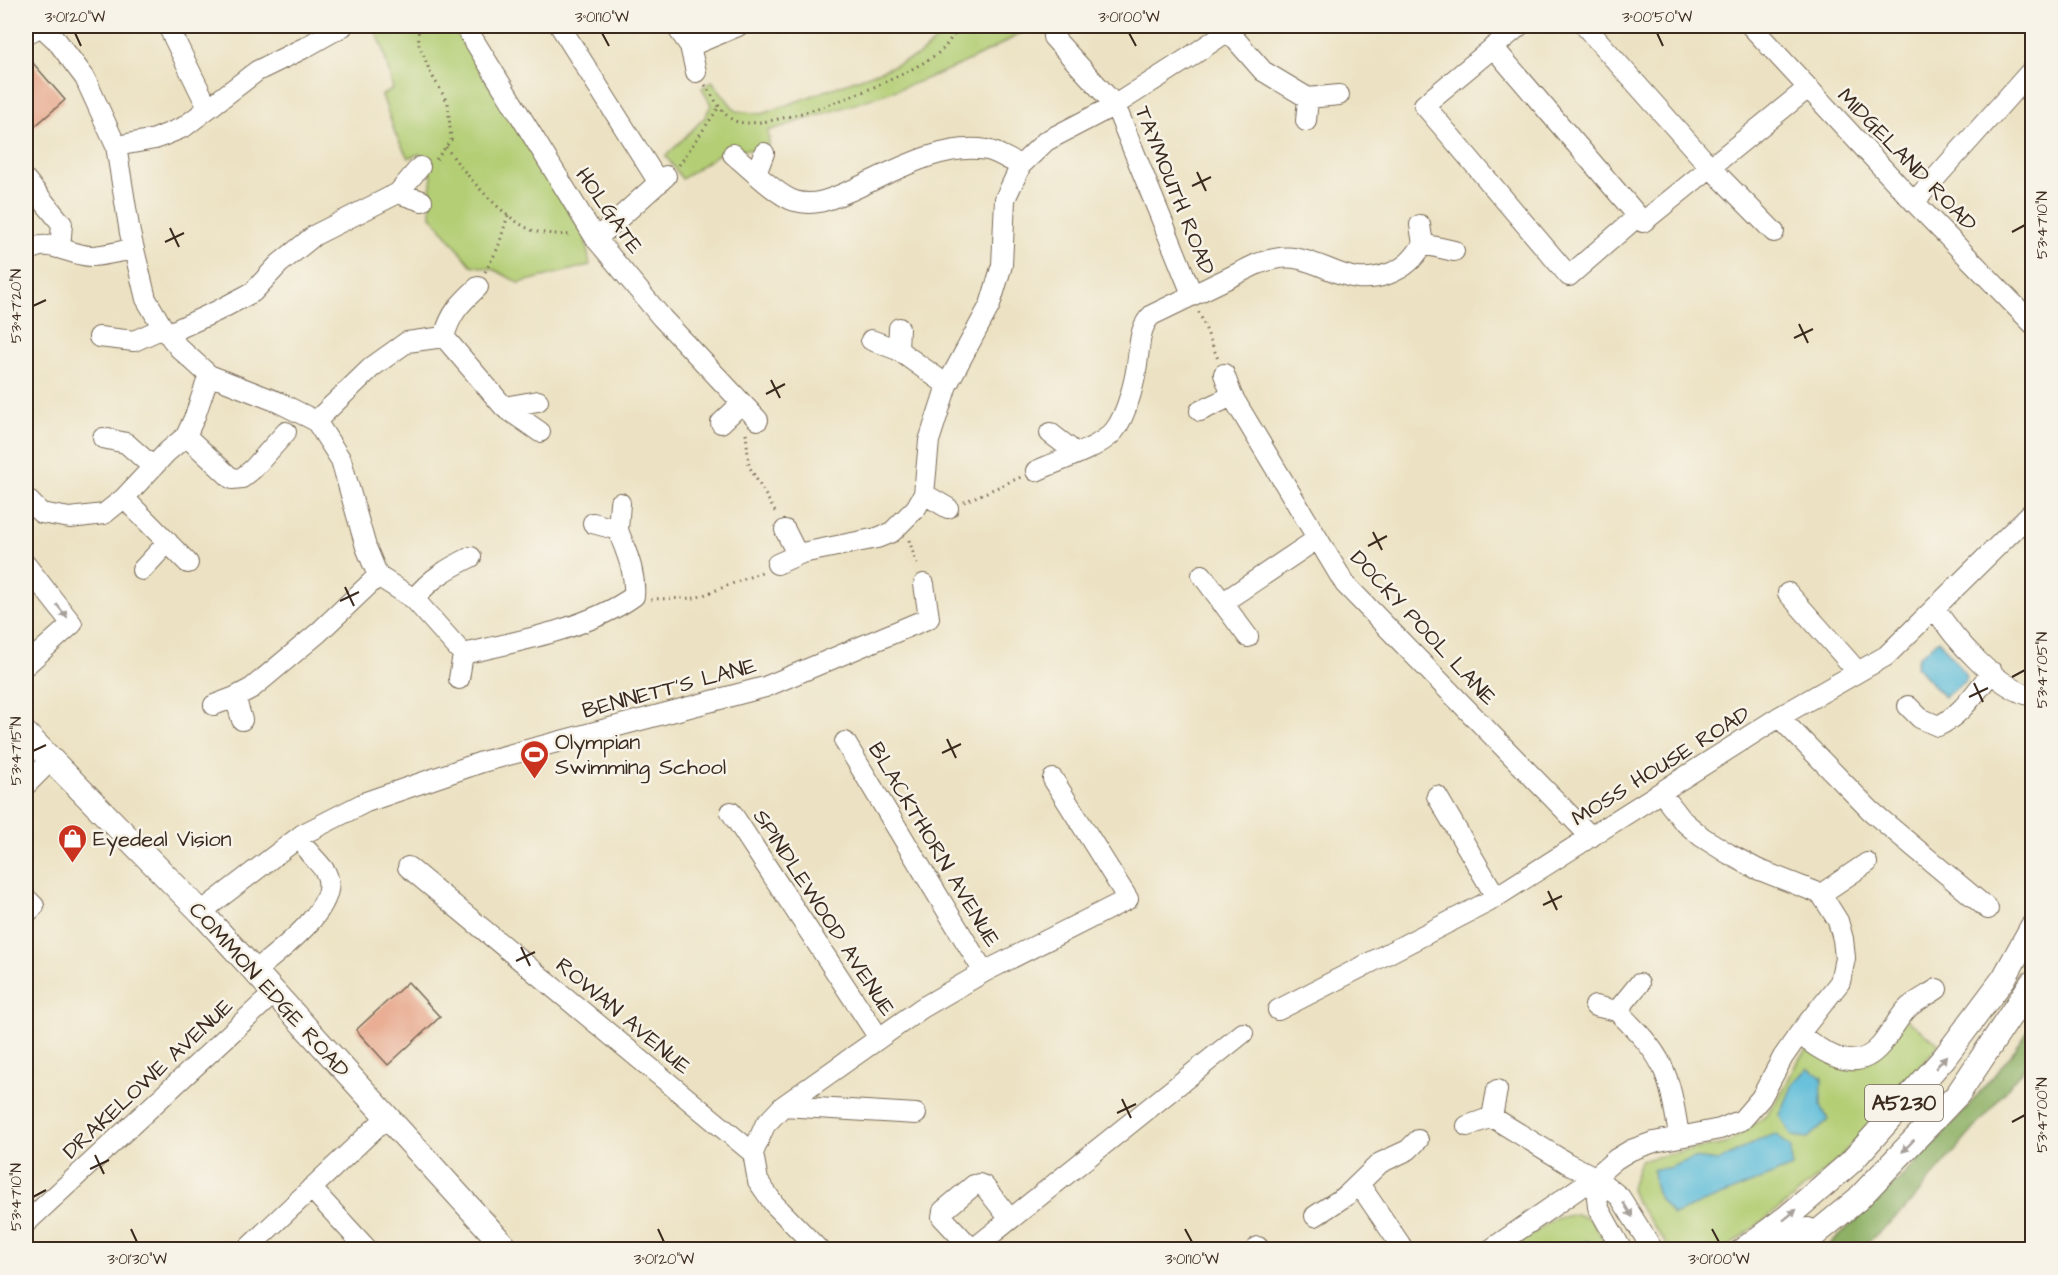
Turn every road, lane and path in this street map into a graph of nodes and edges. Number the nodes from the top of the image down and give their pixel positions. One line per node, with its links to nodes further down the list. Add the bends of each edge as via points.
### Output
1 (41, 26): 14 (street); 27 (street, via 85,78)
2 (168, 26): 25 (street)
3 (343, 26): 25 (street, via 257,71)
4 (418, 26): 28 (path, via 419,44 448,103 452,140)
5 (560, 26): 35 (street)
6 (676, 26): 16 (street)
7 (738, 26): 16 (street)
8 (970, 26): 24 (path, via 955,33 943,50 913,68 816,110 758,123 737,122)
9 (1519, 26): 17 (street)
10 (1585, 26): 33 (street)
11 (1751, 26): 20 (street, MIDGELAND ROAD)
12 (468, 27): 44 (street, HOLGATE)
13 (1231, 28): 22 (street, via 1256,66); 23 (street)
14 (26, 34)
15 (1053, 37): 23 (street)
16 (690, 46): 19 (street)
17 (1492, 47): 41 (street); 41 (street, via 1424,105 1569,276)
18 (2032, 70): 39 (street)
19 (696, 72): 24 (path)
20 (1808, 88): 33 (street); 39 (street, MIDGELAND ROAD)
21 (1339, 95): 22 (street)
22 (1308, 98): 26 (street)
23 (1115, 105): 31 (street, via 1046,141); 51 (street, TAYMOUTH ROAD)
24 (720, 106): 35 (path, via 683,162)
25 (208, 108): 27 (street, via 184,127 155,139)
26 (1306, 121)
27 (116, 146): 47 (street)
28 (446, 147): 32 (path, via 436,160); 40 (path, via 463,172)
29 (764, 153): 34 (street)
30 (733, 154): 34 (street)
31 (1021, 165): 34 (street, via 989,150 957,148 813,204 792,201); 61 (street, via 1005,199 1002,264 990,305)
32 (420, 167): 37 (street)
33 (1711, 168): 41 (street); 43 (street)
34 (756, 174)
35 (663, 179): 44 (street)
36 (26, 180): 46 (street, via 62,224)
37 (398, 193): 38 (street); 54 (street, via 315,235 279,264 253,292)
38 (422, 201)
39 (1914, 202): 52 (street, MIDGELAND ROAD)
40 (508, 215): 44 (path, via 532,230); 50 (path, via 498,248)
41 (1641, 219)
42 (1420, 225): 45 (street)
43 (1774, 232)
44 (595, 237): 64 (street, HOLGATE, via 662,318)
45 (1423, 244): 48 (street); 51 (street, via 1412,261 1400,270 1371,279 1349,277 1291,257 1257,264)
46 (60, 248): 47 (street, via 90,256); 49 (street, via 50,245)
47 (134, 249): 54 (street, via 146,299)
48 (1454, 251)
49 (26, 253)
50 (478, 287): 56 (street, via 457,306)
51 (1192, 294): 59 (path); 75 (street, via 1145,321 1136,374 1114,431)
52 (2032, 323)
53 (899, 328): 58 (street)
54 (165, 331): 55 (street, via 134,341); 60 (street)
55 (99, 337)
56 (444, 337): 65 (street); 68 (street, via 407,342 372,367)
57 (871, 340): 58 (street)
58 (898, 350): 61 (street)
59 (1224, 374): 62 (street, DOCKY POOL LANE)
60 (209, 375): 68 (street); 73 (street)
61 (947, 385): 78 (street, via 929,441)
62 (1232, 396): 66 (street); 88 (street, DOCKY POOL LANE)
63 (538, 401): 65 (street)
64 (742, 403): 67 (street, HOLGATE); 69 (street)
65 (504, 407): 71 (street)
66 (1200, 411)
67 (758, 420): 87 (path, via 746,432 749,466)
68 (316, 421): 97 (street, via 341,460)
69 (721, 423)
70 (286, 432): 73 (street, via 242,478 232,478)
71 (540, 432)
72 (1050, 433): 75 (street)
73 (186, 436): 76 (street)
74 (103, 438): 76 (street, via 126,442)
75 (1076, 453): 77 (street)
76 (153, 468): 80 (street)
77 (1036, 471): 82 (path)
78 (924, 494): 82 (street); 84 (street)
79 (26, 498): 80 (street, via 41,513 70,518 104,514)
80 (124, 498): 89 (street)
81 (620, 503): 86 (street)
82 (948, 508)
83 (2032, 512): 103 (street, MOSS HOUSE ROAD)
84 (902, 522): 90 (street, via 892,532 877,538); 98 (path)
85 (593, 523): 86 (street)
86 (618, 530): 100 (street, via 632,566)
87 (785, 530): 90 (street)
88 (1317, 539): 102 (street); 124 (street, DOCKY POOL LANE, via 1345,584)
89 (168, 543): 92 (street); 95 (street)
90 (797, 554): 93 (street)
91 (471, 557): 101 (street, via 426,584)
92 (188, 563)
93 (777, 564): 100 (path, via 696,598)
94 (26, 565): 106 (street, one-way to 106, via 72,624)
95 (142, 570)
96 (1202, 575): 102 (street)
97 (378, 576): 101 (street); 111 (street, via 318,633 252,688)
98 (924, 584): 132 (street, BENNETT'S LANE, via 929,618 765,687 482,762 366,802 303,834)
99 (1788, 593): 107 (street)
100 (634, 596): 105 (street, via 565,628)
101 (414, 599): 105 (street)
102 (1222, 603): 104 (street)
103 (1935, 608): 107 (street, MOSS HOUSE ROAD, via 1886,656); 108 (street, via 1960,645)
104 (1248, 637)
105 (463, 654): 109 (street)
106 (26, 665)
107 (1858, 672): 114 (street, MOSS HOUSE ROAD)
108 (1992, 672): 110 (street, via 2021,693); 113 (street, via 1958,713 1938,726 1920,718)
109 (459, 679)
110 (2032, 696)
111 (235, 697): 112 (street); 115 (street)
112 (214, 705)
113 (1908, 706)
114 (1779, 717): 124 (street, MOSS HOUSE ROAD); 131 (street, via 1871,811)
115 (242, 720)
116 (26, 734): 118 (main road, COMMON EDGE ROAD)
117 (845, 742): 136 (street, BLACKTHORN AVENUE)
118 (51, 760): 120 (street); 132 (main road, COMMON EDGE ROAD)
119 (1053, 779): 136 (street, via 1128,899)
120 (26, 785)
121 (1437, 796): 129 (street)
122 (1669, 803): 128 (street, via 1683,821 1729,854)
123 (731, 812): 146 (street, SPINDLEWOOD AVENUE)
124 (1591, 837): 129 (street, MOSS HOUSE ROAD)
125 (308, 851): 135 (street, via 326,873 329,888 323,906 308,925)
126 (1867, 863): 128 (street)
127 (408, 867): 155 (street, ROWAN AVENUE)
128 (1821, 894): 145 (street, via 1838,921 1844,970 1840,982)
129 (1496, 897): 142 (street, MOSS HOUSE ROAD)
130 (26, 898): 133 (street, via 34,906)
131 (1988, 909)
132 (201, 912): 135 (main road, COMMON EDGE ROAD)
133 (26, 914)
134 (2032, 927): 172 (main road, A5230, one-way to 134, via 1851,1162 1944,1058 2004,978)
135 (255, 971): 140 (main road, COMMON EDGE ROAD)
136 (984, 972): 146 (street)
137 (2032, 983): 162 (main road, A5230, one-way to 162, via 1958,1094 1857,1199)
138 (1639, 984): 143 (street)
139 (1937, 989): 145 (street, via 1908,1008 1880,1047 1861,1059 1849,1062 1832,1056)
140 (274, 993): 150 (main road, COMMON EDGE ROAD); 161 (street, DRAKELOWE AVENUE)
141 (1594, 1006): 143 (street)
142 (1278, 1010)
143 (1617, 1011): 153 (street, via 1662,1066)
144 (1243, 1033): 160 (street)
145 (1799, 1034): 153 (street, via 1761,1098 1742,1120)
146 (879, 1038): 148 (street)
147 (1497, 1090): 151 (street)
148 (783, 1106): 149 (street); 155 (street, via 765,1125)
149 (916, 1114)
150 (387, 1117): 158 (street); 166 (main road, COMMON EDGE ROAD)
151 (1492, 1117): 152 (street); 156 (street)
152 (1467, 1126)
153 (1679, 1136): 156 (street, via 1631,1150)
154 (1418, 1140): 157 (street, via 1408,1150 1380,1164)
155 (753, 1153): 167 (street, via 758,1181 774,1204)
156 (1595, 1177): 169 (street); 170 (street, via 1598,1207); 171 (street, one-way to 171, via 1620,1197)
157 (1359, 1184): 159 (street); 168 (street)
158 (311, 1188): 163 (street); 165 (street)
159 (1315, 1216)
160 (1010, 1219): 164 (street); 164 (street, via 984,1186 979,1184 958,1198 943,1211 942,1217)
161 (26, 1223)
162 (1825, 1226): 173 (main road, via 1800,1232); 174 (main road, A5230)
163 (364, 1248)
164 (972, 1249)
165 (246, 1250)
166 (508, 1250)
167 (819, 1250)
168 (1404, 1250)
169 (1490, 1250)
170 (1622, 1250)
171 (1653, 1250)
172 (1743, 1250)
173 (1775, 1250)
174 (1796, 1250)

